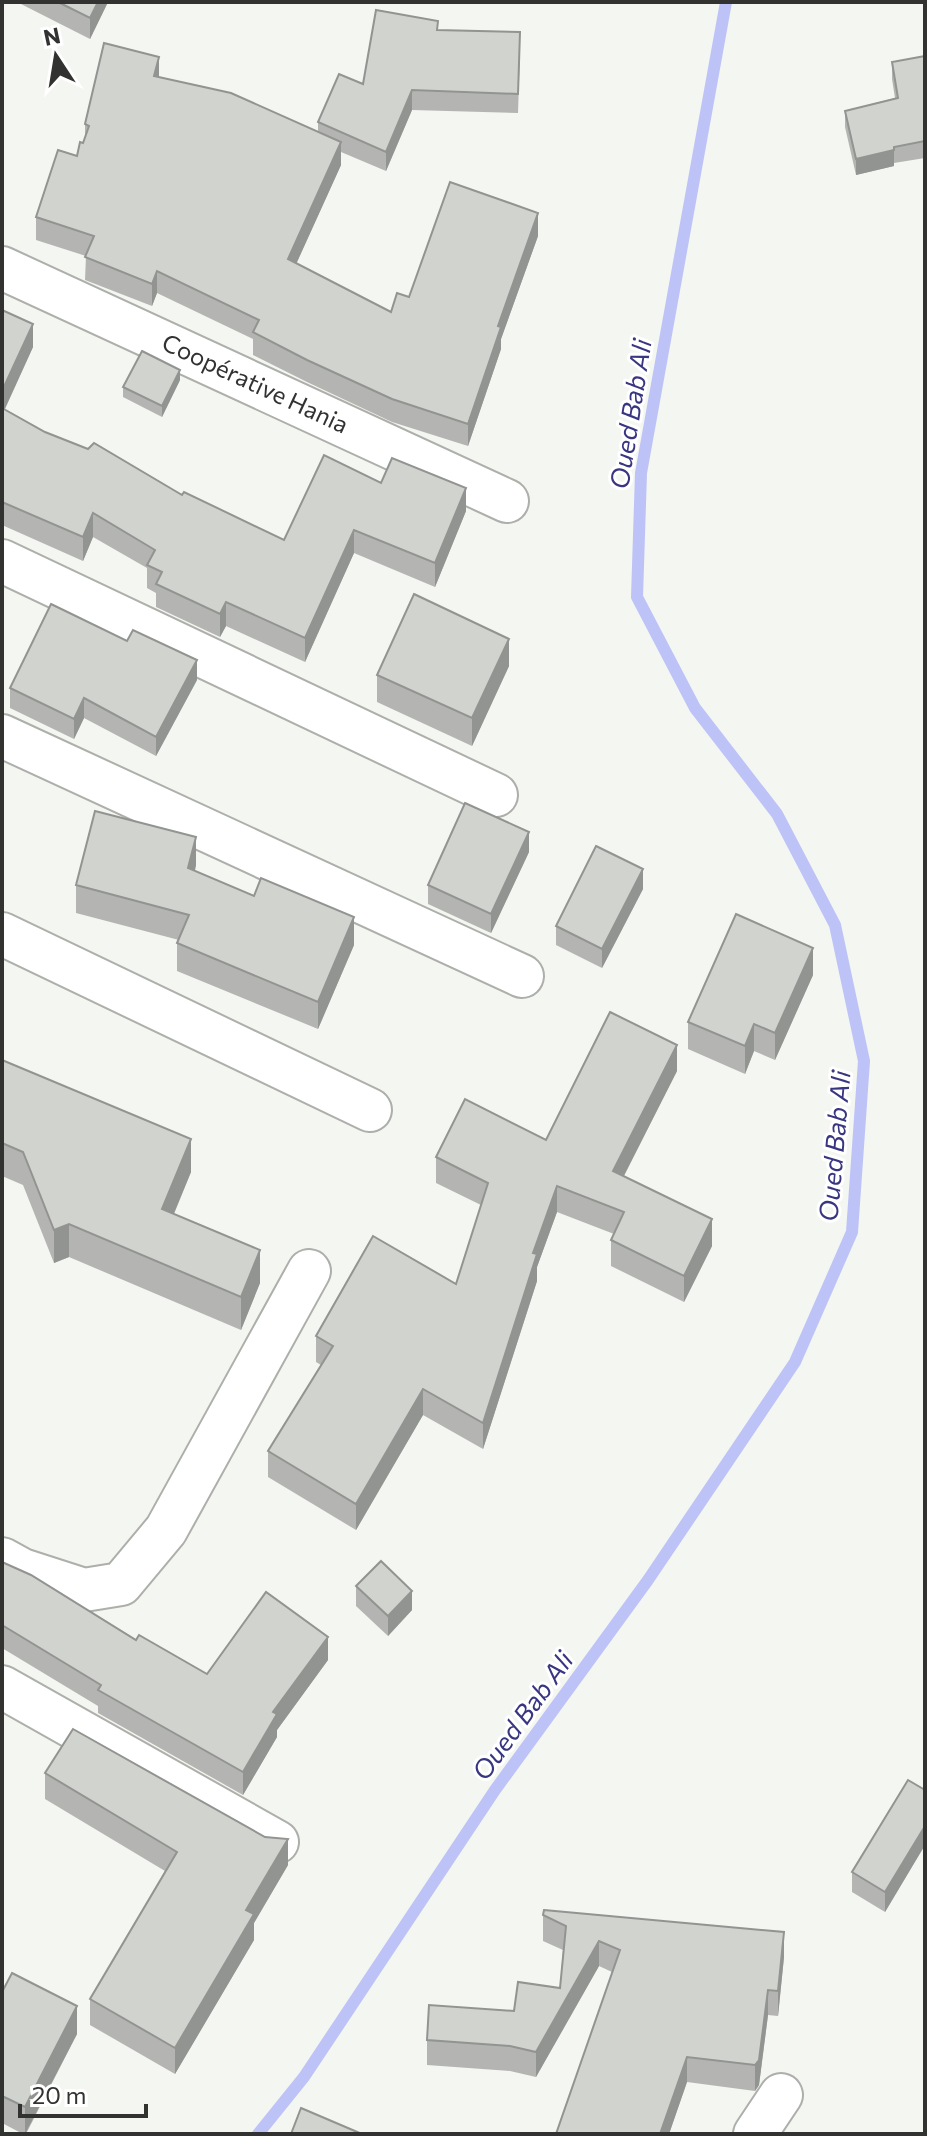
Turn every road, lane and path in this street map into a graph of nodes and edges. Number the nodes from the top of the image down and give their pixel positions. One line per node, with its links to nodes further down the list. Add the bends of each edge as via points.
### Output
1 (2, 268): 2 (street, Coopérative Hania)
2 (507, 501)
3 (2, 561): 5 (street)
4 (2, 736): 7 (street)
5 (496, 795)
6 (2, 934): 8 (street)
7 (522, 976)
8 (370, 1110)
9 (309, 1271): 10 (street, via 166,1530 121,1584 84,1590)
10 (2, 1559)
11 (2, 1687): 12 (street)
12 (277, 1842)
13 (781, 2095): 14 (street)
14 (755, 2134)

